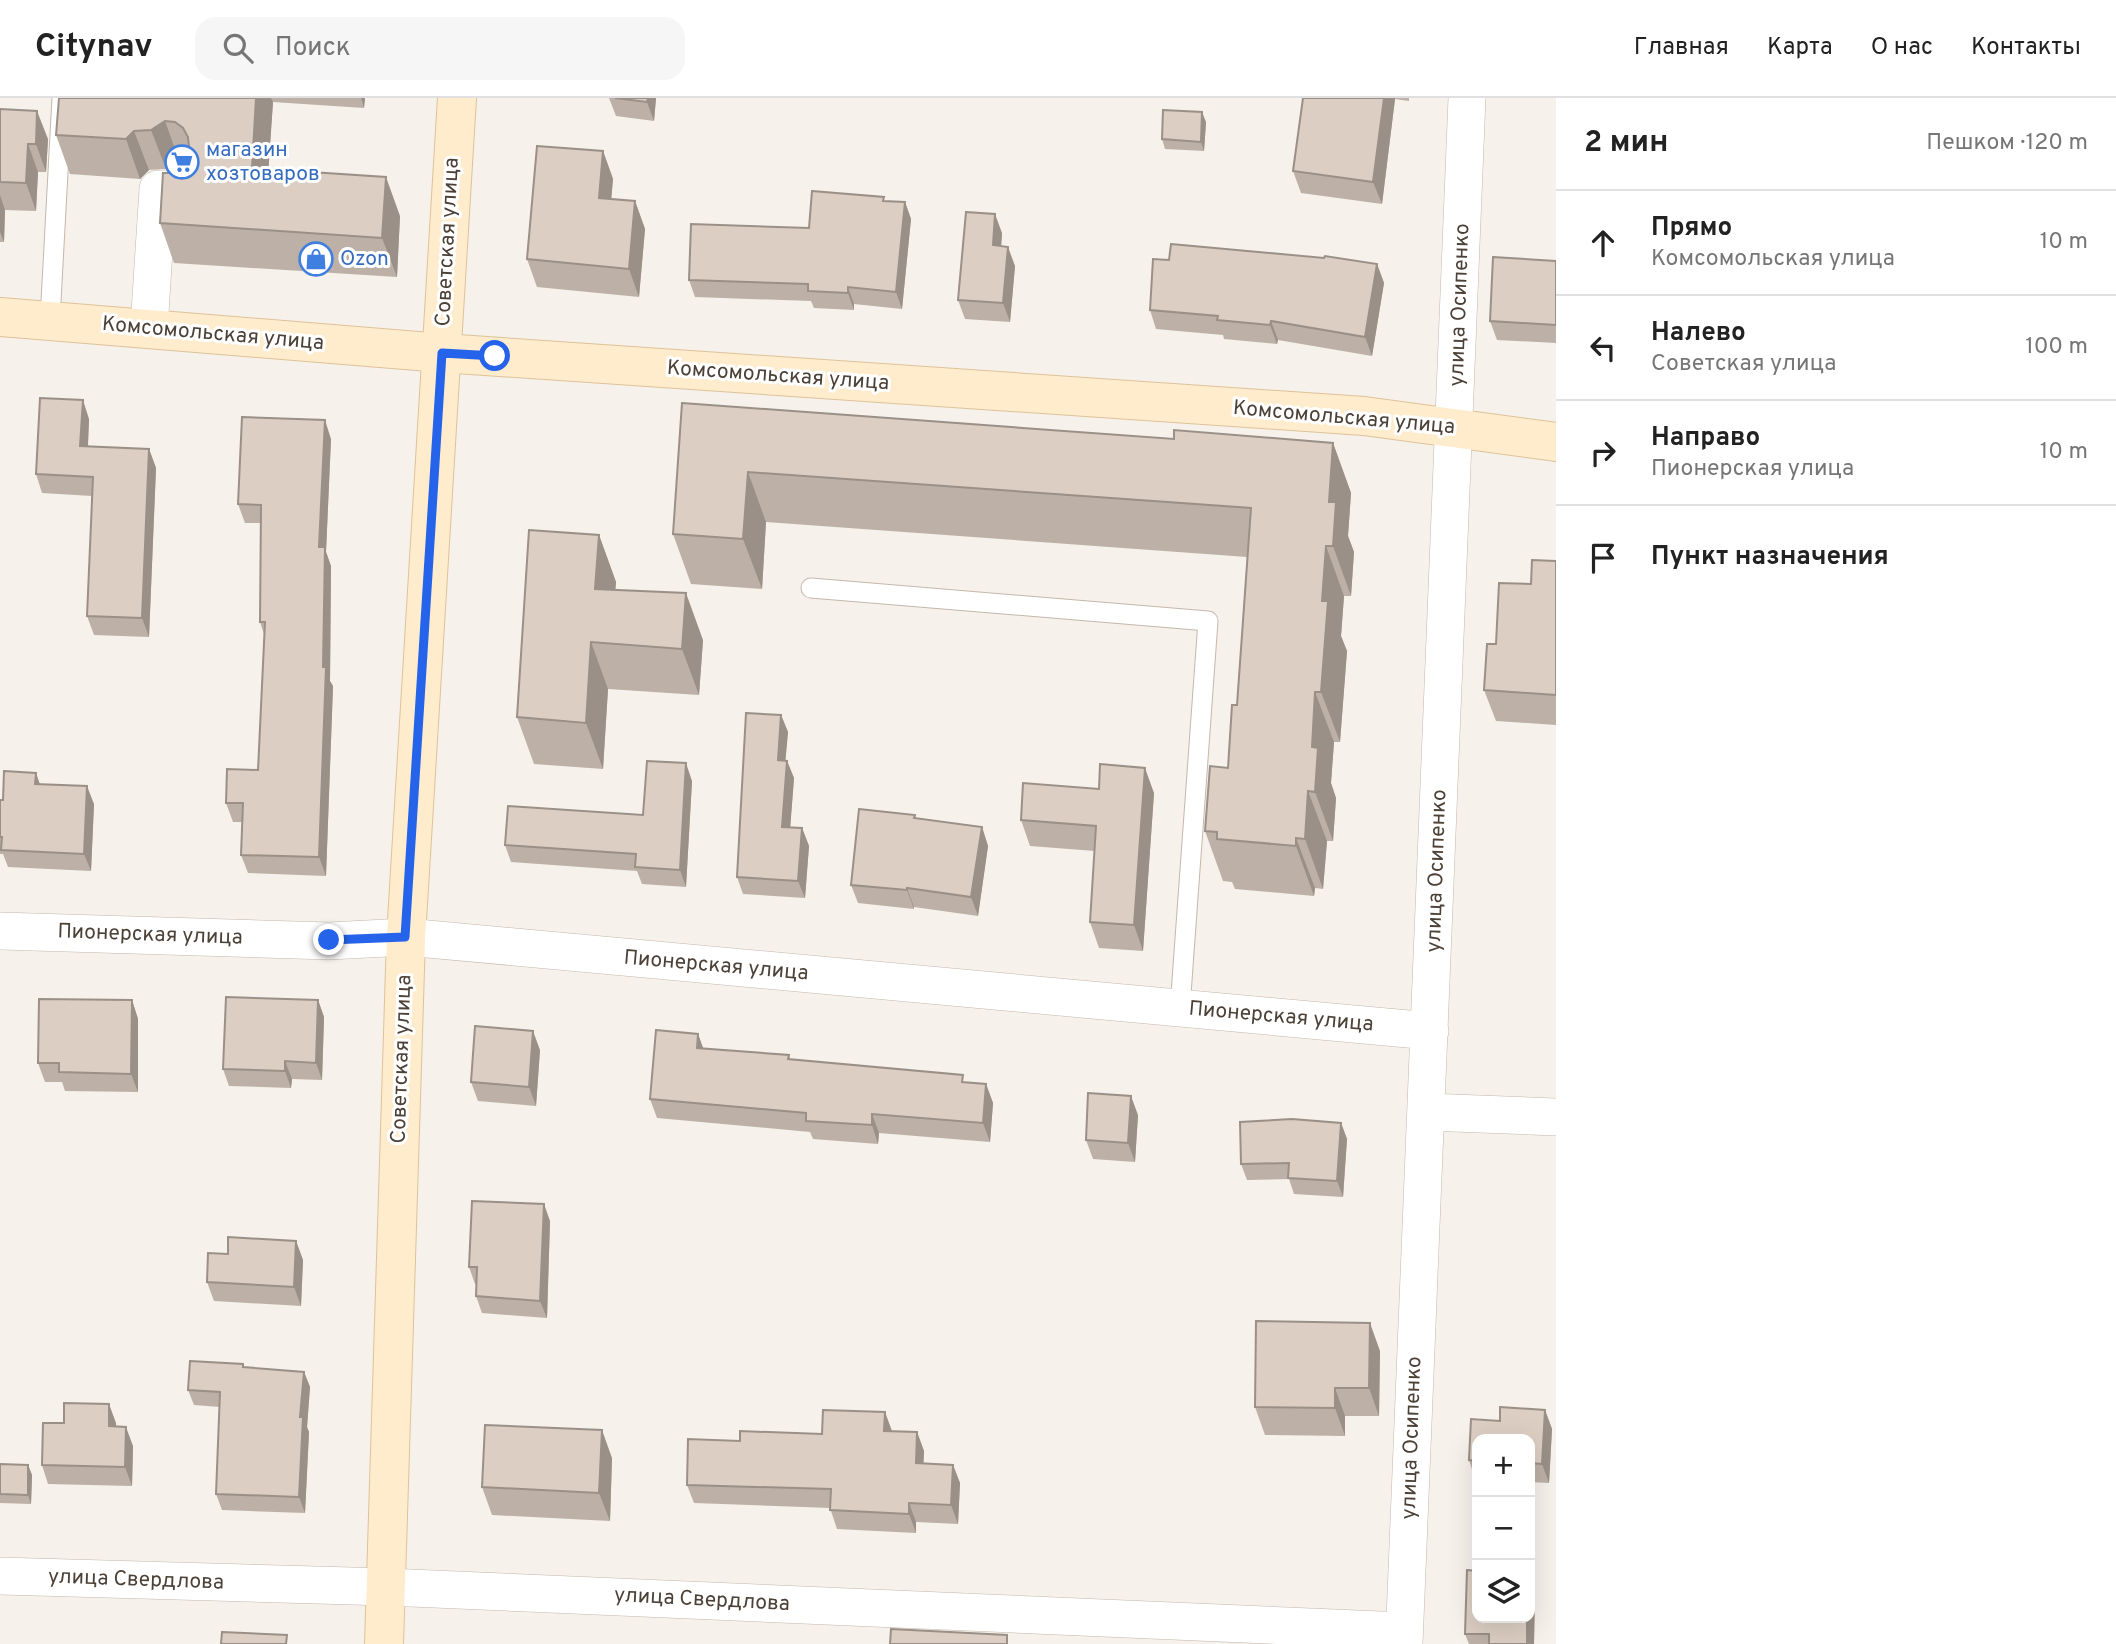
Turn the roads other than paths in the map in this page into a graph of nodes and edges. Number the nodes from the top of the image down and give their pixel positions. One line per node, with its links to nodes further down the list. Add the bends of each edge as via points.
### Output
1 (62, 98): 6 (lane)
2 (457, 98): 8 (street, Советская улица)
3 (1467, 98): 9 (street, улица Осипенко)
4 (182, 181): 7 (street, via 184,192 158,189)
5 (0, 317): 6 (street, Комсомольская улица)
6 (50, 320): 7 (street, Комсомольская улица)
7 (149, 328): 8 (street, Комсомольская улица)
8 (442, 353): 9 (street, Комсомольская улица, via 1364,416); 13 (street, Советская улица)
9 (1455, 427): 10 (street, Комсомольская улица); 15 (street, улица Осипенко)
10 (1556, 442)
11 (811, 588): 14 (lane, via 1208,621)
12 (0, 931): 13 (street, Пионерская улица, via 329,940)
13 (405, 937): 14 (street, Пионерская улица); 19 (street, Советская улица)
14 (1180, 1008): 15 (street, Пионерская улица)
15 (1430, 1031): 16 (street, улица Осипенко)
16 (1426, 1112): 17 (street); 20 (street, улица Осипенко)
17 (1556, 1117)
18 (0, 1576): 19 (street, улица Свердлова)
19 (387, 1587): 20 (street, улица Свердлова); 21 (street, Советская улица)
20 (1404, 1638)
21 (384, 1644)

